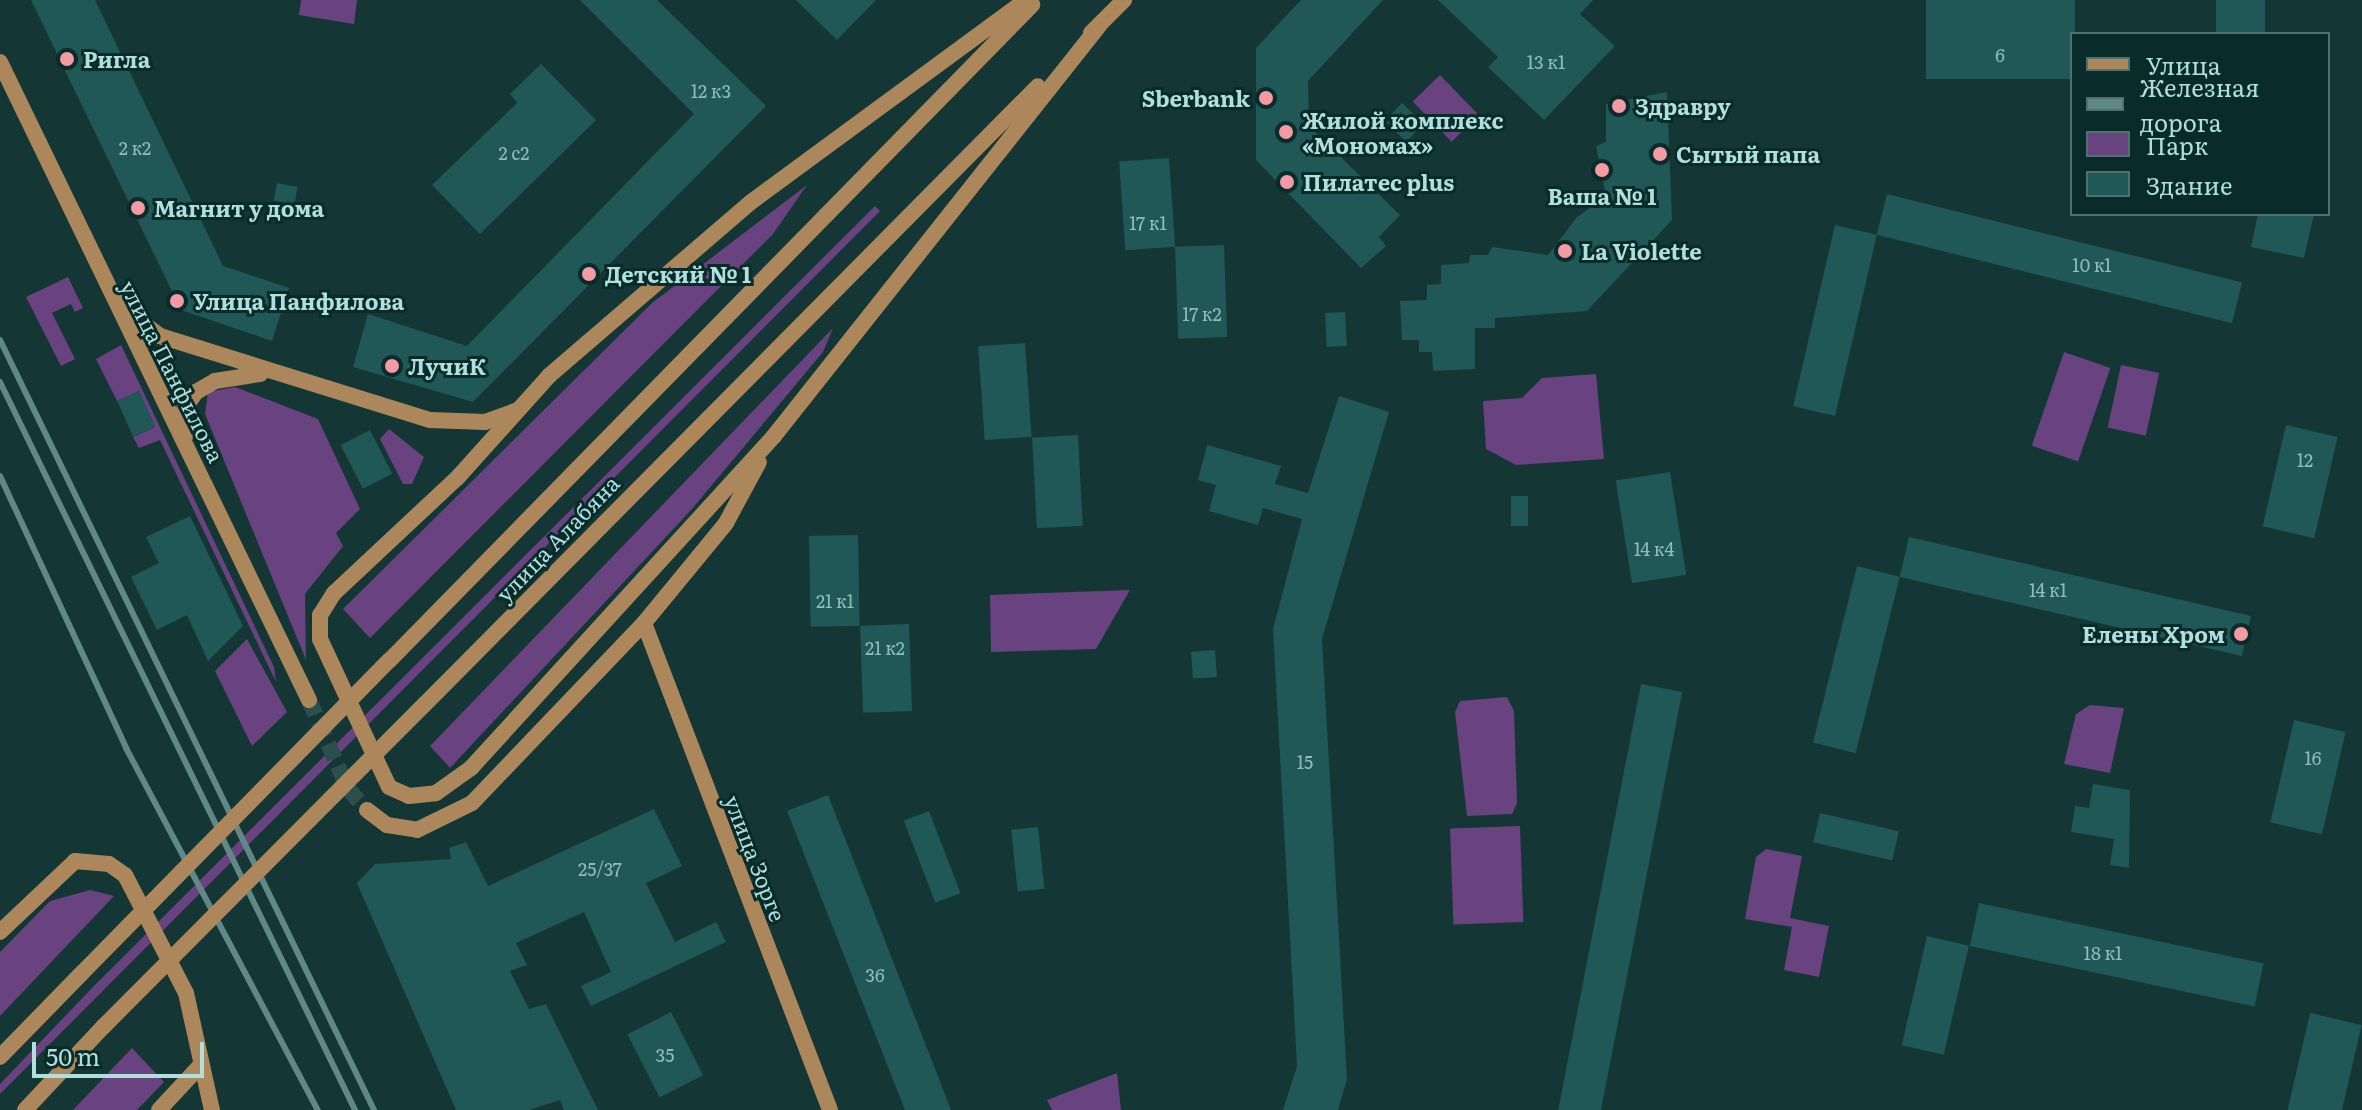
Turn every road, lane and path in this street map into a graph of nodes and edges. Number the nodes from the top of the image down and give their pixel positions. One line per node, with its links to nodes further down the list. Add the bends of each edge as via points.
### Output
1 (1026, 0): 8 (main road, via 751,202)
2 (1037, 0): 15 (main road, улица Алабяна, bridge)
3 (1124, 0): 4 (main road, улица Алабяна)
4 (1099, 26): 9 (main road); 17 (main road, улица Алабяна, bridge)
5 (0, 62): 6 (main road, улица Панфилова)
6 (112, 299): 7 (main road, via 160,336); 10 (main road, улица Панфилова)
7 (274, 374): 8 (main road, via 430,420 485,422); 10 (main road, via 239,374 196,392 184,409)
8 (516, 411): 9 (main road, via 320,615 326,657 383,779 397,793 436,793 471,768)
9 (774, 436): 11 (main road, via 726,523)
10 (188, 449): 12 (main road, улица Панфилова)
11 (644, 623): 13 (main road, via 454,818 417,830); 20 (main road, улица Зорге)
12 (309, 700)
13 (369, 812)
14 (0, 932): 16 (main road, via 63,868 90,859 109,864 125,875 186,993)
15 (0, 1057)
16 (199, 1067): 18 (main road); 19 (main road)
17 (25, 1110)
18 (159, 1110)
19 (212, 1110)
20 (830, 1110)

